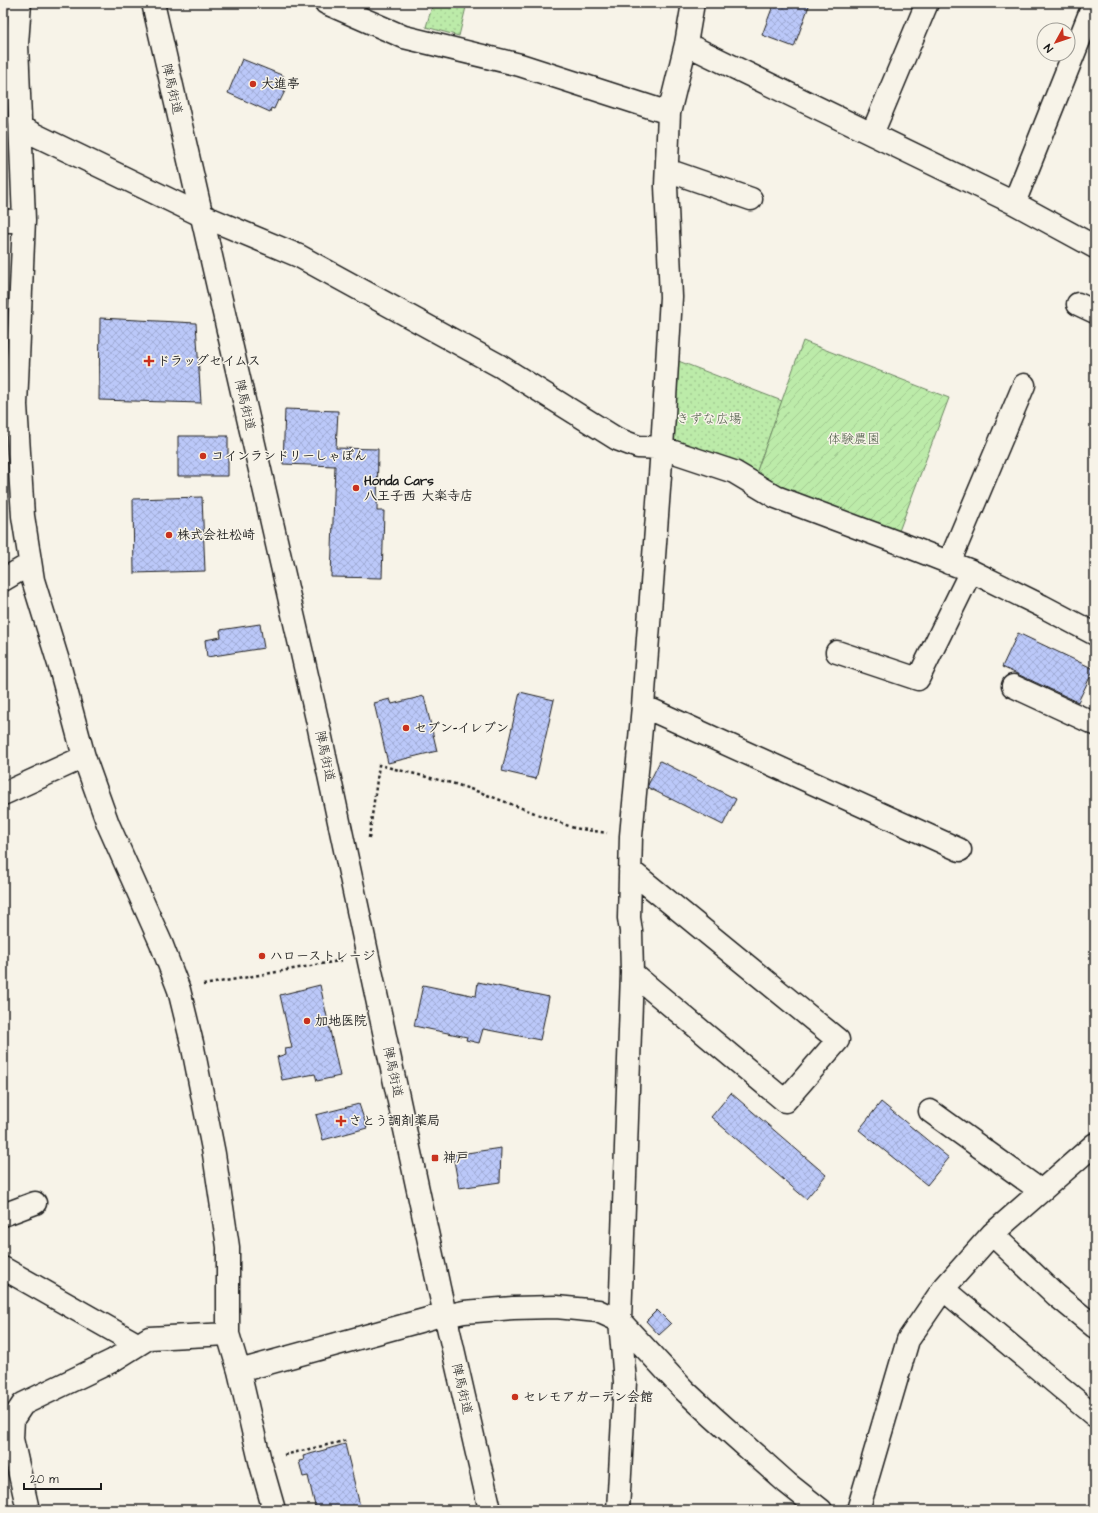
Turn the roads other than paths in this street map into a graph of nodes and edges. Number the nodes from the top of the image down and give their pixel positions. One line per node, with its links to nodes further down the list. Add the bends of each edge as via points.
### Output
1 (20, 3): 9 (street, via 17,44)
2 (153, 3): 14 (street, 陣馬街道)
3 (326, 3): 8 (street, via 404,37 520,65)
4 (693, 3): 7 (street)
5 (927, 3): 10 (street)
6 (1094, 3): 13 (street)
7 (686, 44): 8 (street); 10 (street)
8 (669, 113): 11 (street)
9 (21, 128): 14 (street); 15 (street)
10 (872, 134): 13 (street)
11 (667, 170): 12 (street); 20 (street, via 671,297)
12 (752, 199)
13 (1014, 203): 16 (street)
14 (201, 215): 20 (street, via 306,260 500,366 617,439 638,447); 43 (street, 陣馬街道, via 317,719)
15 (13, 220): 17 (street)
16 (1094, 243)
17 (11, 336): 19 (street)
18 (1024, 385): 21 (street)
19 (9, 408): 22 (street)
20 (662, 448): 21 (street, via 734,472 776,497); 28 (street)
21 (949, 563): 23 (street)
22 (30, 564): 24 (street); 30 (street)
23 (971, 571): 25 (street); 26 (street, via 918,679)
24 (3, 580)
25 (1095, 634)
26 (837, 652)
27 (1013, 686): 29 (street)
28 (643, 706): 32 (street); 33 (street)
29 (1095, 724)
30 (84, 757): 31 (street); 46 (street, via 108,824 179,990 192,1042 214,1154 228,1247)
31 (3, 794)
32 (960, 850)
33 (630, 870): 34 (street); 34 (street, via 838,1040 785,1101)
34 (632, 973): 44 (street)
35 (930, 1111): 37 (street)
36 (1095, 1144): 37 (street)
37 (1041, 1191): 40 (street)
38 (35, 1203): 39 (street)
39 (3, 1215)
40 (992, 1234): 42 (street); 45 (street, via 1056,1295)
41 (3, 1268): 47 (street)
42 (943, 1289): 49 (street); 56 (street, via 908,1340)
43 (445, 1314): 44 (street, via 556,1307 598,1312); 48 (street); 53 (street, 陣馬街道)
44 (620, 1321): 54 (street, via 624,1382); 55 (street, via 713,1418)
45 (1095, 1327)
46 (228, 1334): 47 (street, via 149,1338); 48 (street)
47 (137, 1344): 50 (street, via 112,1361 23,1404)
48 (239, 1371): 52 (street)
49 (1095, 1416)
50 (8, 1430): 51 (street)
51 (28, 1510)
52 (274, 1510)
53 (490, 1510)
54 (618, 1510)
55 (821, 1510)
56 (858, 1510)

